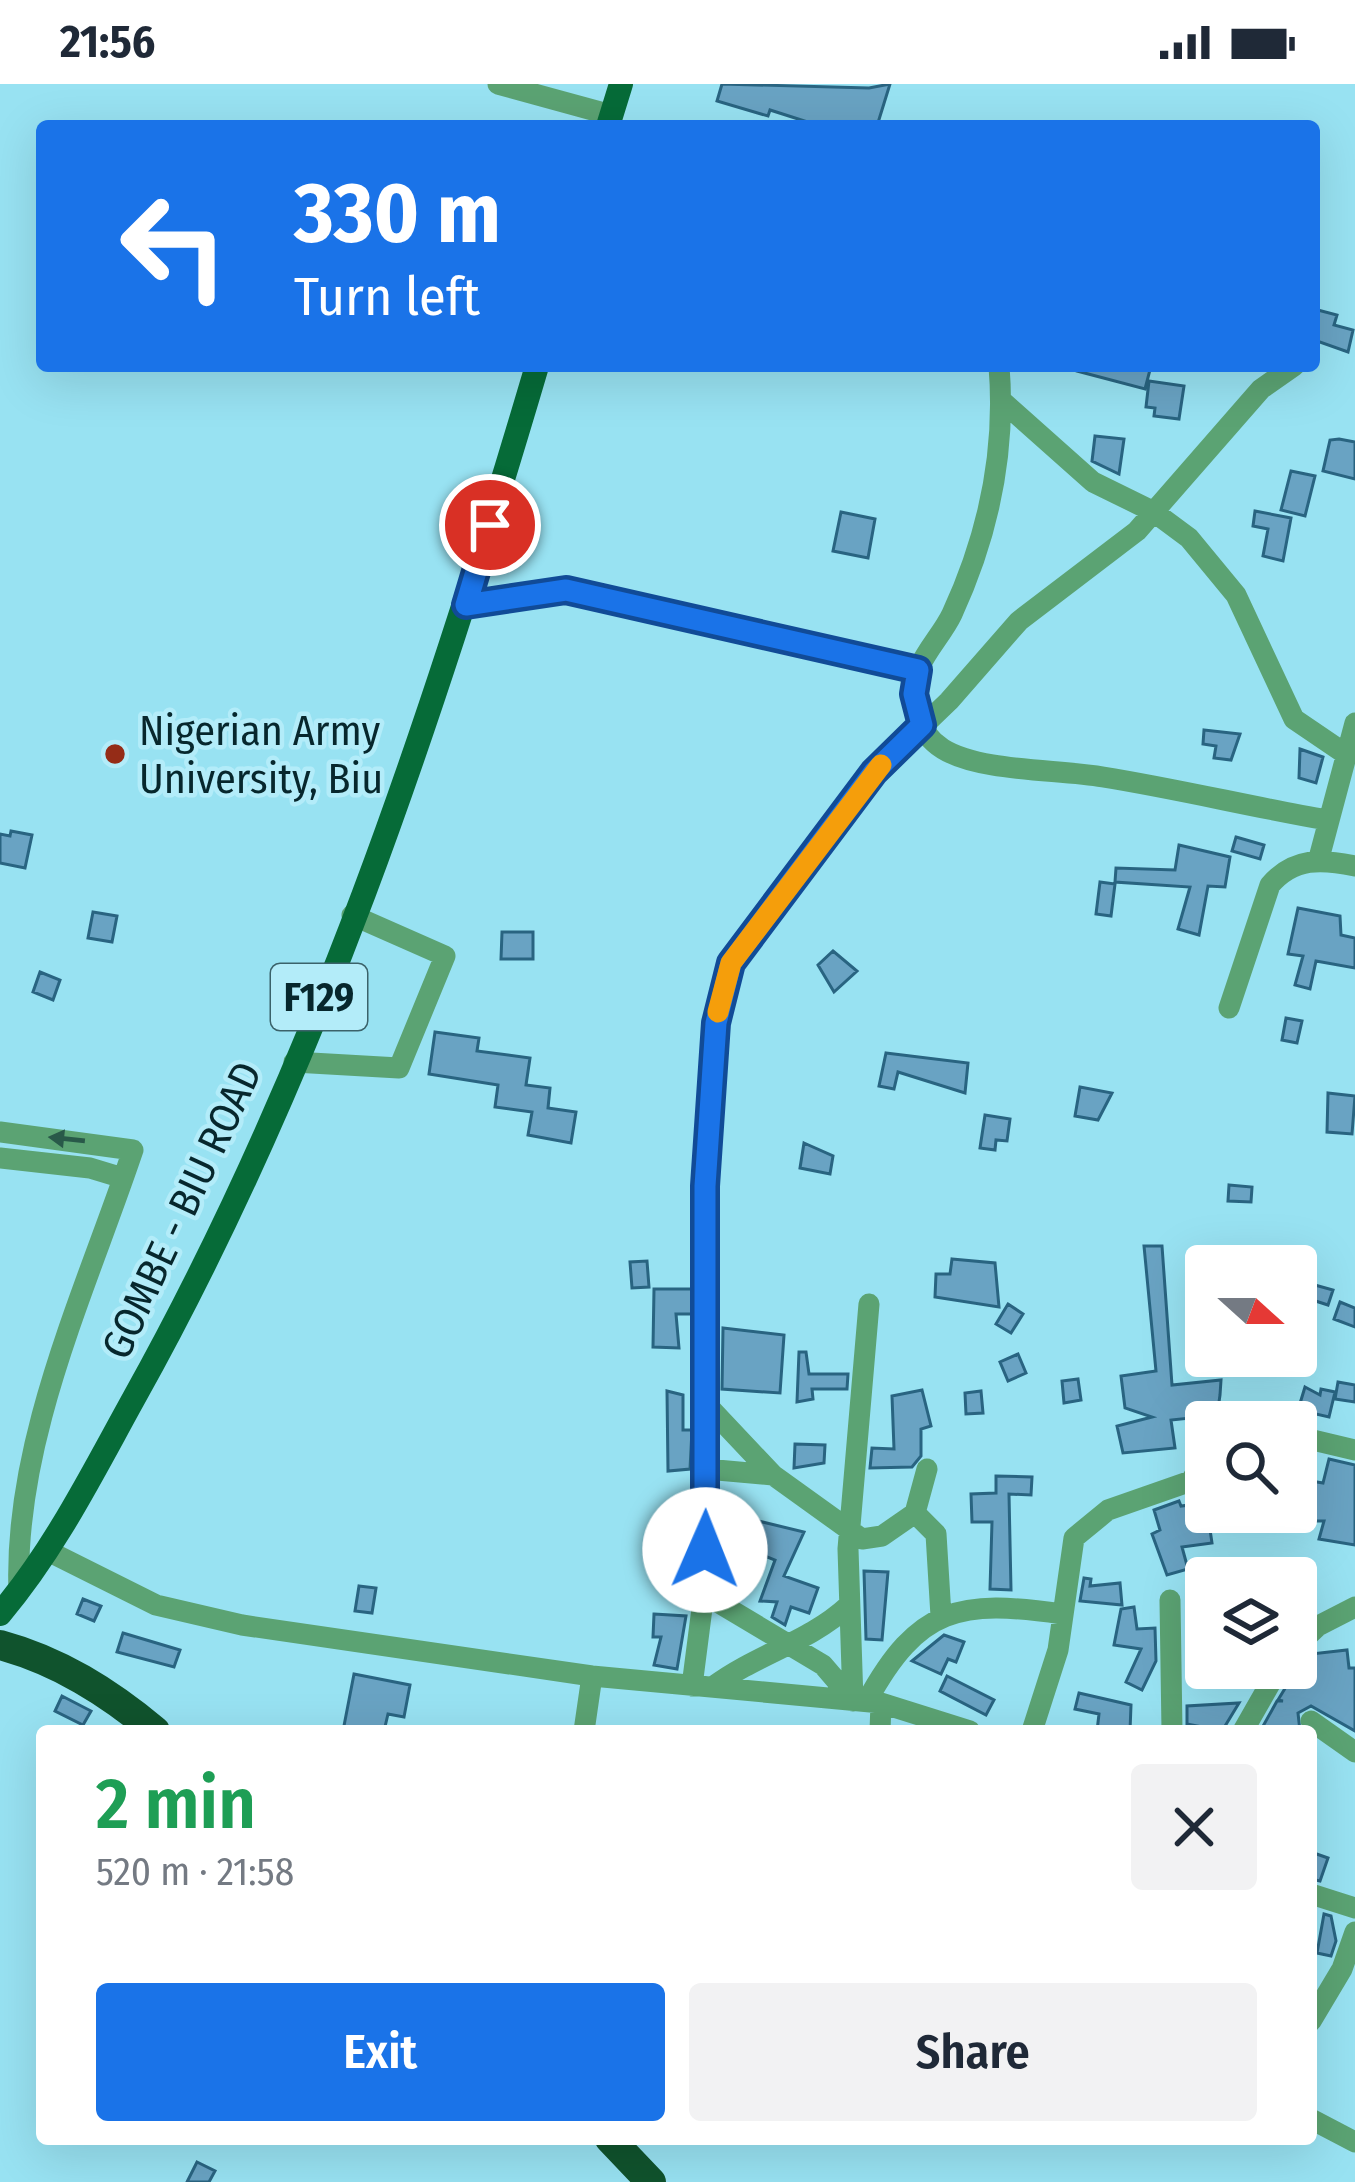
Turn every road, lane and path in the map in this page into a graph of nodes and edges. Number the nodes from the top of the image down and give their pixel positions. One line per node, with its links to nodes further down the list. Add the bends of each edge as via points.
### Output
1 (498, 84): 3 (street)
2 (621, 84): 4 (main road)
3 (606, 120)
4 (609, 120)
5 (535, 372): 10 (main road, GOMBE - BIU ROAD / F129)
6 (1000, 372): 8 (street)
7 (1285, 372): 9 (street, via 1261,389)
8 (1002, 401): 9 (street, via 1093,482); 11 (street, via 1000,446 967,580)
9 (1154, 512): 13 (street, via 1019,622); 14 (street, via 1189,538 1236,595 1294,719)
10 (466, 605): 11 (street, via 566,590); 18 (main road, GOMBE - BIU ROAD / F129)
11 (918, 670): 13 (street)
12 (1355, 723): 14 (street)
13 (922, 725): 15 (street, via 936,746 960,759); 25 (street, via 874,772 731,963 710,1082)
14 (1347, 755): 15 (street)
15 (1328, 820): 16 (street)
16 (1319, 858): 17 (street); 19 (street, via 1283,869 1270,885)
17 (1355, 866)
18 (352, 915): 20 (main road, GOMBE - BIU ROAD / F129); 20 (street, via 445,956 399,1067)
19 (1229, 1008)
20 (294, 1062): 34 (main road, GOMBE - BIU ROAD / F129, via 224,1228)
21 (0, 1132): 23 (street, one-way to 21, via 133,1150)
22 (0, 1158): 23 (street)
23 (123, 1178): 35 (street, via 40,1427 17,1550)
24 (869, 1304): 33 (street)
25 (706, 1404): 28 (street); 30 (street)
26 (1317, 1441): 27 (street)
27 (1355, 1450)
28 (706, 1469): 30 (street); 36 (street)
29 (927, 1469): 32 (street)
30 (772, 1475): 33 (street)
31 (1185, 1483): 41 (street, via 1108,1510 1074,1538)
32 (915, 1513): 33 (street, via 882,1536); 42 (street, via 936,1534)
33 (849, 1535): 38 (street)
34 (48, 1551): 35 (main road, GOMBE - BIU ROAD / F129); 46 (street, via 156,1604 242,1625)
35 (19, 1592): 40 (main road, GOMBE - BIU ROAD / F129); 45 (main road, GOMBE - BIU ROAD / F129)
36 (704, 1594): 44 (street); 47 (street)
37 (1170, 1600): 56 (street)
38 (848, 1606): 44 (street); 49 (street)
39 (1355, 1607): 43 (street)
40 (0, 1614)
41 (1062, 1614): 42 (street, via 1008,1606); 55 (street)
42 (940, 1616): 49 (street, via 887,1664)
43 (1317, 1627)
44 (791, 1645): 47 (street); 49 (street)
45 (1, 1647): 51 (highway, via 39,1654)
46 (592, 1676): 47 (street); 52 (street)
47 (703, 1686): 49 (street)
48 (1267, 1689): 57 (street)
49 (867, 1702): 53 (street); 54 (street)
50 (1311, 1721): 58 (street)
51 (147, 1725)
52 (585, 1725)
53 (877, 1725)
54 (949, 1725)
55 (1034, 1725)
56 (1172, 1725)
57 (1246, 1725)
58 (1317, 1725)
59 (1317, 1725): 60 (street)
60 (1355, 1752)
61 (1317, 1896): 62 (street)
62 (1355, 1908)
63 (1355, 1932): 64 (street)
64 (1317, 2011)
65 (1317, 2122): 66 (street)
66 (1355, 2142)
67 (616, 2145): 68 (highway)
68 (651, 2182)

